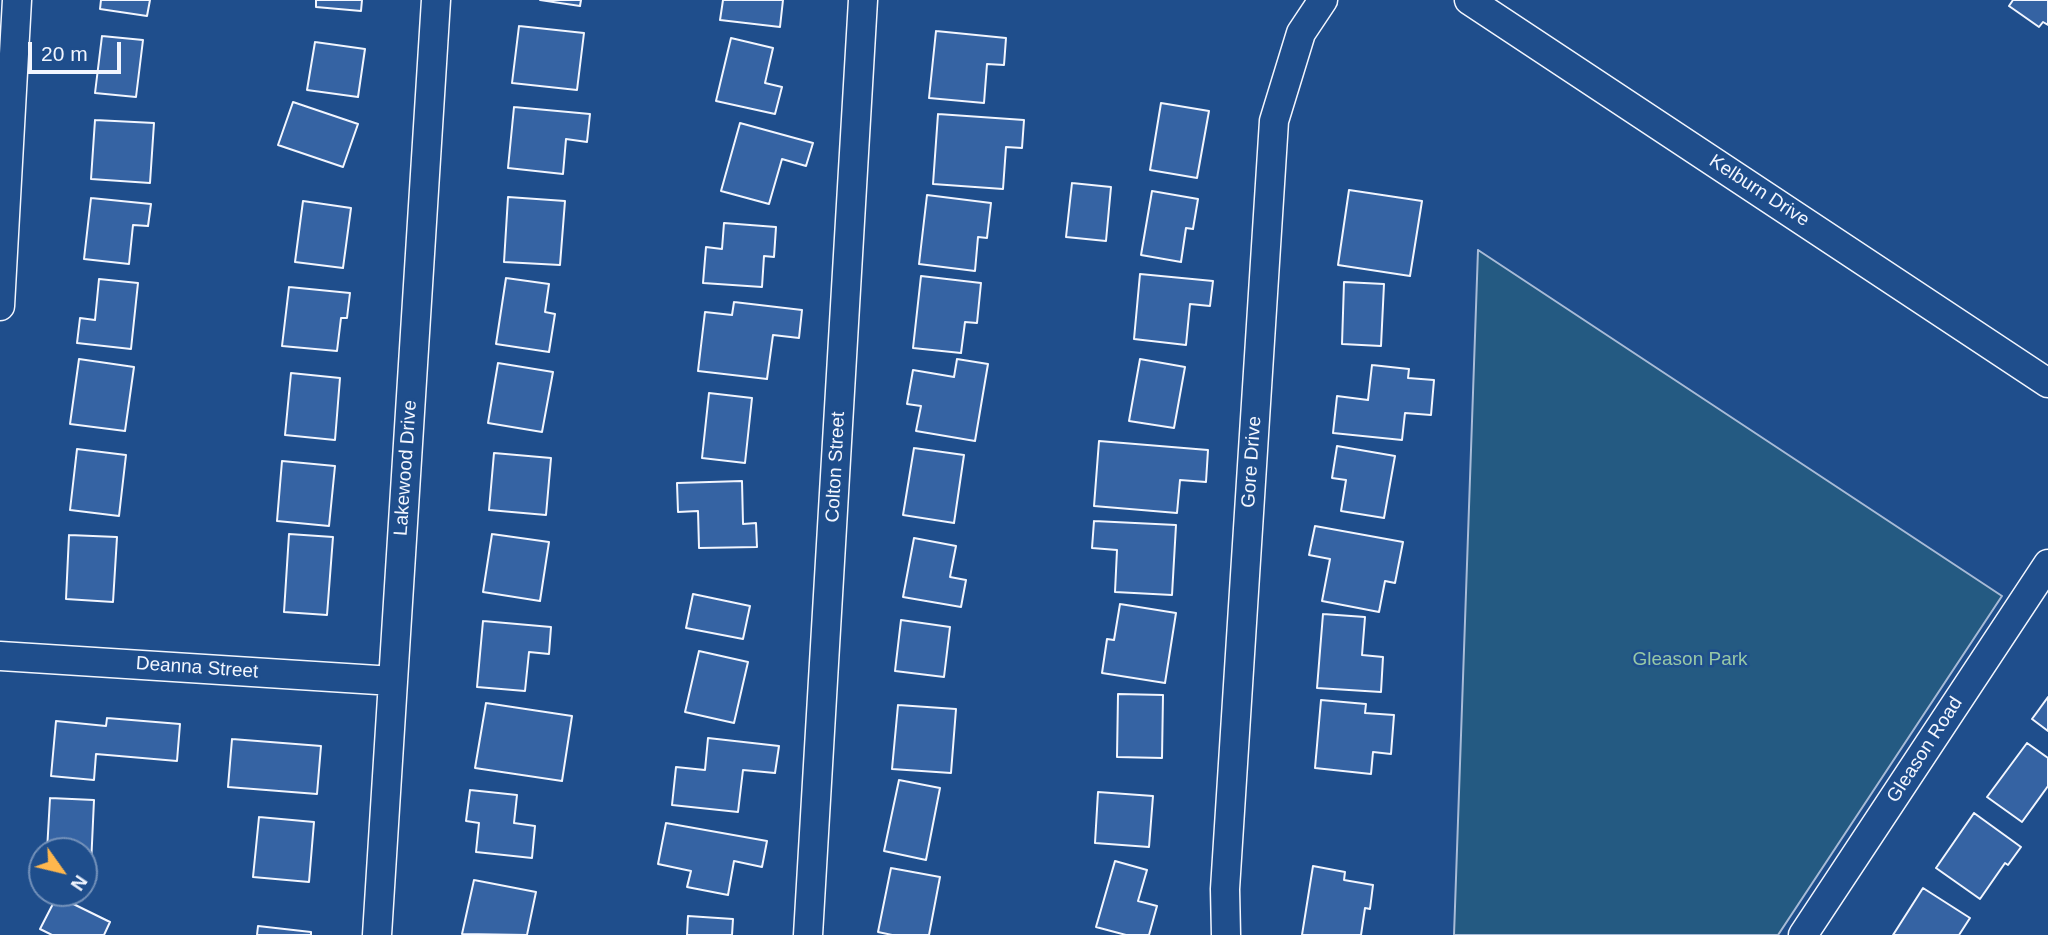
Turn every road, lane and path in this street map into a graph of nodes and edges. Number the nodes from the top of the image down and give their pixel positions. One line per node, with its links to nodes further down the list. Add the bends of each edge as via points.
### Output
1 (17, 0): 6 (street)
2 (436, 0): 10 (street, Lakewood Drive)
3 (863, 0): 12 (street, Colton Street)
4 (1323, 0): 13 (street, Gore Drive, via 1301,33 1275,121 1225,889)
5 (1469, 0): 7 (street, Kelburn Drive)
6 (0, 306)
7 (2048, 383)
8 (2048, 564): 14 (street, Gleason Road)
9 (0, 656): 10 (street, Deanna Street)
10 (393, 681): 11 (street, Lakewood Drive)
11 (377, 935)
12 (808, 935)
13 (1226, 935)
14 (1803, 935)

